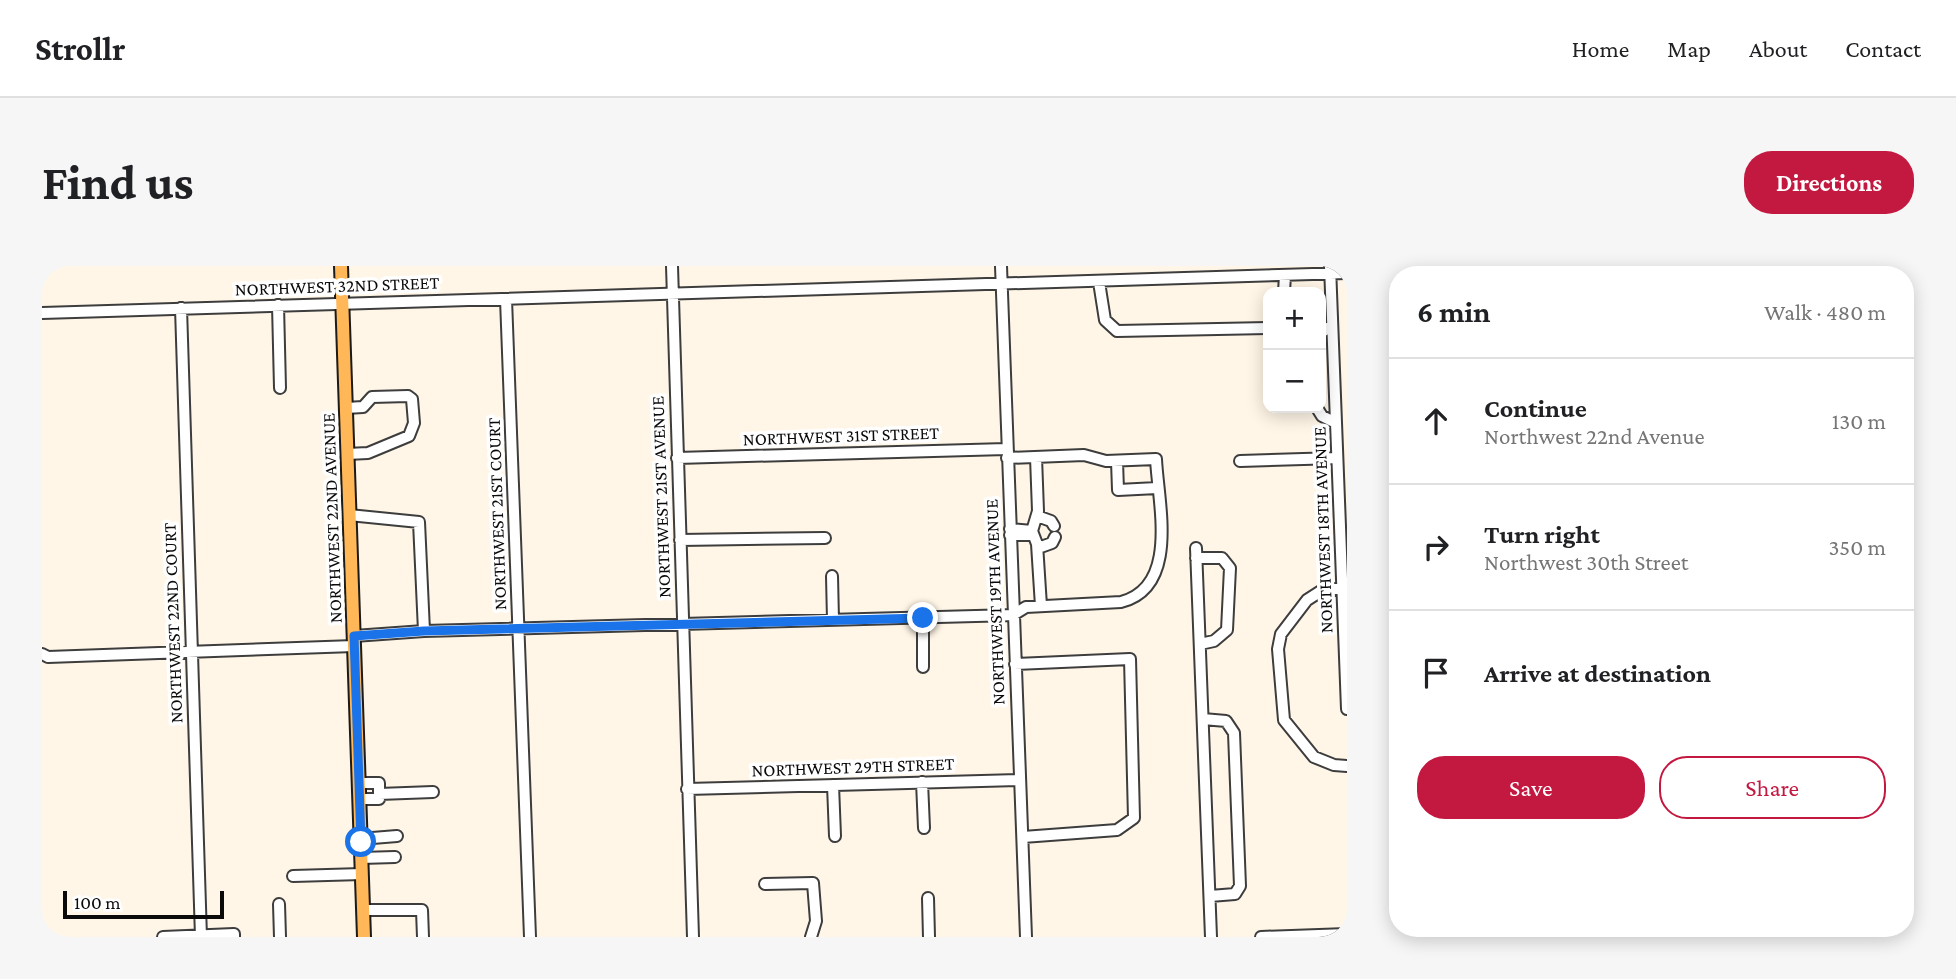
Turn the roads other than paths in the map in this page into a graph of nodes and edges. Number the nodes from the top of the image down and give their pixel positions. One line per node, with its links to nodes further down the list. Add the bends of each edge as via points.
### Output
1 (341, 266): 13 (main road, NORTHWEST 22ND AVENUE)
2 (671, 266): 11 (street, NORTHWEST 21ST AVENUE)
3 (1001, 266): 8 (street, NORTHWEST 19TH AVENUE)
4 (1330, 270): 5 (street, NORTHWEST 32ND STREET); 6 (street, NORTHWEST 32ND STREET); 18 (street, NORTHWEST 18TH AVENUE)
5 (1347, 273)
6 (1285, 275): 7 (street, NORTHWEST 32ND STREET); 9 (street)
7 (1099, 282): 8 (street, NORTHWEST 32ND STREET); 19 (street, via 1105,320 1117,331)
8 (1002, 285): 10 (street, NORTHWEST 32ND STREET); 27 (street, NORTHWEST 19TH AVENUE)
9 (1284, 287)
10 (756, 293): 11 (street, NORTHWEST 32ND STREET); 15 (street)
11 (673, 296): 12 (street, NORTHWEST 32ND STREET); 29 (street, NORTHWEST 21ST AVENUE)
12 (506, 299): 13 (street, NORTHWEST 32ND STREET); 49 (street, NORTHWEST 21ST COURT)
13 (342, 302): 14 (street, NORTHWEST 32ND STREET); 23 (main road, NORTHWEST 22ND AVENUE)
14 (278, 305): 16 (street, NORTHWEST 32ND STREET); 21 (street)
15 (756, 305)
16 (181, 308): 17 (street, NORTHWEST 32ND STREET); 54 (street, NORTHWEST 22ND COURT)
17 (42, 313)
18 (1332, 325): 20 (street); 22 (street, NORTHWEST 18TH AVENUE)
19 (1263, 328)
20 (1326, 329)
21 (280, 388)
22 (1341, 405): 25 (street, NORTHWEST 18TH AVENUE)
23 (345, 408): 26 (main road, NORTHWEST 22ND AVENUE); 26 (street, via 363,407 372,397 408,397 414,423 410,436 368,453)
24 (1320, 413): 25 (street)
25 (1336, 423): 30 (street, NORTHWEST 18TH AVENUE)
26 (347, 454): 34 (main road, NORTHWEST 22ND AVENUE)
27 (1006, 454): 28 (street, NORTHWEST 31ST STREET); 29 (street, NORTHWEST 31ST STREET); 37 (street, NORTHWEST 19TH AVENUE)
28 (1036, 457): 31 (street, NORTHWEST 31ST STREET, via 1084,454); 35 (street)
29 (677, 458): 40 (street, NORTHWEST 21ST AVENUE)
30 (1337, 458): 32 (street); 38 (street, NORTHWEST 18TH AVENUE)
31 (1117, 461): 33 (street, NORTHWEST 31ST STREET, via 1156,459); 33 (street, via 1118,490)
32 (1240, 461)
33 (1157, 488): 44 (street, via 1160,557 1143,591 1121,602)
34 (349, 515): 51 (street, via 411,519 420,524); 52 (main road, NORTHWEST 22ND AVENUE)
35 (1037, 516): 36 (street); 41 (street, via 1055,531 1052,543)
36 (1032, 531): 37 (street); 41 (street)
37 (1010, 532): 45 (street, NORTHWEST 19TH AVENUE)
38 (1344, 537): 43 (street, NORTHWEST 18TH AVENUE)
39 (825, 538): 40 (street)
40 (680, 540): 48 (street, NORTHWEST 21ST AVENUE)
41 (1038, 548): 44 (street)
42 (832, 576): 47 (street)
43 (1342, 588): 50 (street, NORTHWEST 18TH AVENUE); 61 (street, via 1321,591 1307,600 1281,634 1278,649 1284,720 1314,757)
44 (1041, 606): 45 (street, via 1026,607)
45 (1013, 615): 46 (street); 57 (street, NORTHWEST 19TH AVENUE)
46 (923, 618): 47 (street); 58 (street)
47 (833, 620): 48 (street)
48 (682, 624): 49 (street); 66 (street, NORTHWEST 21ST AVENUE)
49 (519, 628): 51 (street); 91 (street, NORTHWEST 21ST COURT)
50 (1345, 628): 56 (street, NORTHWEST 18TH AVENUE)
51 (424, 631): 52 (street)
52 (354, 641): 54 (street); 64 (main road, NORTHWEST 22ND AVENUE)
53 (1199, 644): 53 (street, via 1196,553 1222,558 1230,568 1227,630 1214,642); 60 (street)
54 (192, 653): 55 (street); 85 (street, NORTHWEST 22ND COURT)
55 (42, 654)
56 (1346, 661): 59 (street, NORTHWEST 18TH AVENUE)
57 (1015, 664): 62 (street, NORTHWEST 19TH AVENUE); 73 (street, via 1130,659 1134,818 1117,830)
58 (923, 667)
59 (1347, 709)
60 (1203, 719): 80 (street); 80 (street, via 1226,721 1234,733 1240,886 1235,894)
61 (1347, 766)
62 (1020, 780): 63 (street, NORTHWEST 29TH STREET); 73 (street, NORTHWEST 19TH AVENUE)
63 (922, 782): 65 (street, NORTHWEST 29TH STREET); 70 (street)
64 (359, 783): 68 (street, via 379,783); 69 (main road, NORTHWEST 22ND AVENUE)
65 (833, 785): 66 (street, NORTHWEST 29TH STREET); 72 (street)
66 (687, 789): 92 (street, NORTHWEST 21ST AVENUE)
67 (433, 792): 68 (street)
68 (379, 794): 69 (street, via 379,799)
69 (359, 799): 74 (main road, NORTHWEST 22ND AVENUE)
70 (924, 828)
71 (397, 836): 74 (street)
72 (835, 836)
73 (1023, 837): 95 (street, NORTHWEST 19TH AVENUE)
74 (360, 839): 76 (main road, NORTHWEST 22ND AVENUE)
75 (395, 857): 76 (street)
76 (361, 858): 77 (main road, NORTHWEST 22ND AVENUE)
77 (362, 874): 78 (street); 83 (main road, NORTHWEST 22ND AVENUE)
78 (293, 876)
79 (765, 884): 93 (street, via 813,883 816,921)
80 (1210, 896): 96 (street)
81 (928, 898): 94 (street)
82 (279, 904): 88 (street)
83 (363, 910): 89 (main road, NORTHWEST 22ND AVENUE); 90 (street, via 422,910)
84 (1347, 933): 97 (street)
85 (201, 936): 86 (street); 87 (street)
86 (163, 937)
87 (234, 937)
88 (280, 937)
89 (364, 937)
90 (423, 937)
91 (530, 937)
92 (693, 937)
93 (811, 937)
94 (929, 937)
95 (1026, 937)
96 (1211, 937)
97 (1261, 937)

